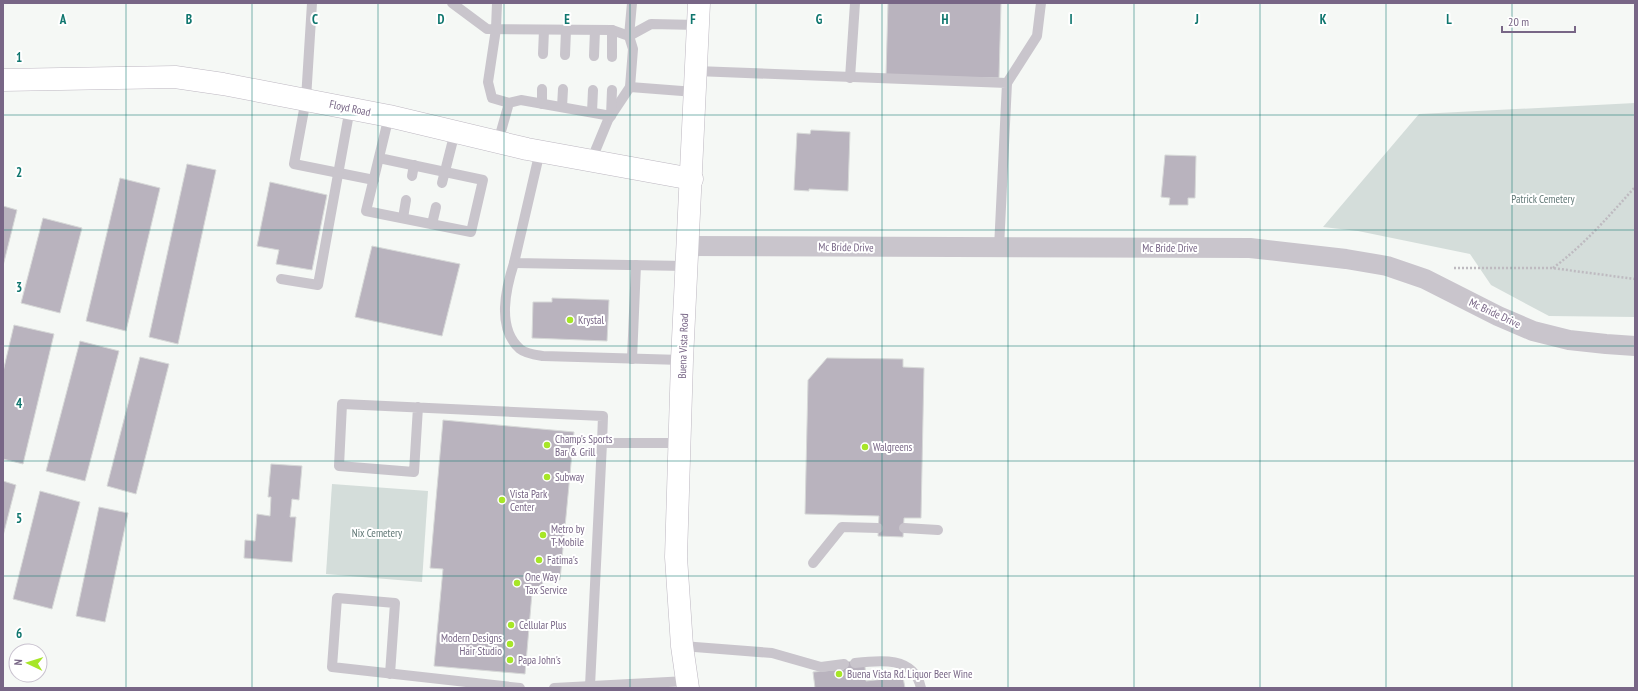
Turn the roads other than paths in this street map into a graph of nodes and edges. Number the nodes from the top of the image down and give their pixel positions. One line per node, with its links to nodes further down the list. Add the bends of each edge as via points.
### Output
1 (312, 3): 28 (lane)
2 (453, 3): 9 (lane, via 487,29)
3 (497, 3): 9 (lane)
4 (632, 3): 14 (lane)
5 (699, 3): 8 (street, Buena Vista Road)
6 (855, 3): 19 (lane)
7 (1041, 3): 22 (lane, via 1037,36)
8 (698, 25): 14 (lane, via 651,24); 21 (street, Buena Vista Road)
9 (496, 29): 10 (lane); 29 (lane, via 488,82 492,98)
10 (544, 30): 11 (lane); 15 (lane)
11 (566, 30): 12 (lane); 16 (lane)
12 (595, 30): 13 (lane); 17 (lane)
13 (612, 30): 14 (lane); 18 (lane)
14 (629, 36): 23 (lane, via 633,49)
15 (543, 54)
16 (565, 55)
17 (594, 56)
18 (612, 57)
19 (850, 78): 21 (lane); 22 (lane)
20 (3, 80): 28 (street, Floyd Road, via 175,77)
21 (696, 82): 23 (lane); 45 (street, Buena Vista Road)
22 (1007, 84): 52 (lane)
23 (630, 87): 35 (lane)
24 (542, 89): 30 (lane)
25 (563, 89): 31 (lane)
26 (593, 90): 33 (lane)
27 (612, 90): 35 (lane)
28 (306, 99): 32 (street, Floyd Road); 42 (lane, via 294,164)
29 (509, 103): 30 (lane, via 521,100); 37 (lane)
30 (542, 104): 31 (lane)
31 (562, 107): 33 (lane)
32 (350, 108): 34 (street, Floyd Road); 42 (lane)
33 (592, 112): 35 (lane)
34 (389, 116): 36 (street, Floyd Road); 39 (lane)
35 (611, 116): 40 (lane)
36 (456, 132): 37 (street, Floyd Road); 43 (lane)
37 (498, 142): 38 (street, Floyd Road)
38 (540, 151): 40 (street, Floyd Road); 54 (lane)
39 (379, 158): 41 (lane); 46 (lane)
40 (591, 161): 45 (street, Floyd Road)
41 (414, 165): 43 (lane); 44 (lane)
42 (338, 172): 46 (lane); 56 (lane, via 318,285)
43 (445, 172): 47 (lane); 51 (lane, via 483,180 471,232)
44 (412, 176)
45 (692, 179): 53 (street, Buena Vista Road)
46 (374, 180): 50 (lane, via 366,211)
47 (442, 183)
48 (406, 200): 50 (lane)
49 (436, 207): 51 (lane)
50 (403, 218): 51 (lane)
51 (432, 224)
52 (999, 248): 53 (street, Mc Bride Drive); 57 (street, Mc Bride Drive, via 1250,248 1346,259 1388,266 1425,278 1533,331 1570,340)
53 (688, 256): 55 (lane); 59 (street, Buena Vista Road)
54 (514, 263): 55 (lane); 58 (lane, via 506,295 506,326 520,350 544,356)
55 (636, 265): 58 (lane)
56 (281, 278)
57 (1635, 346)
58 (632, 359): 59 (lane)
59 (682, 360): 62 (street, Buena Vista Road)
60 (418, 407): 60 (lane, via 342,404 338,466 414,472); 61 (lane, via 603,416)
61 (602, 443): 62 (lane); 72 (lane)
62 (679, 444): 67 (street, Buena Vista Road, via 676,557)
63 (878, 528): 66 (lane, via 842,527)
64 (904, 528): 65 (lane)
65 (938, 530)
66 (813, 563)
67 (682, 646): 69 (lane, via 772,653 821,667); 71 (street, Buena Vista Road)
68 (855, 663): 75 (lane, via 886,660 908,668 918,677)
69 (844, 664)
70 (390, 674): 70 (lane, via 332,667 337,598 395,603); 73 (lane)
71 (688, 684): 72 (lane)
72 (590, 686): 74 (lane)
73 (520, 688)
74 (554, 688)
75 (921, 688)

